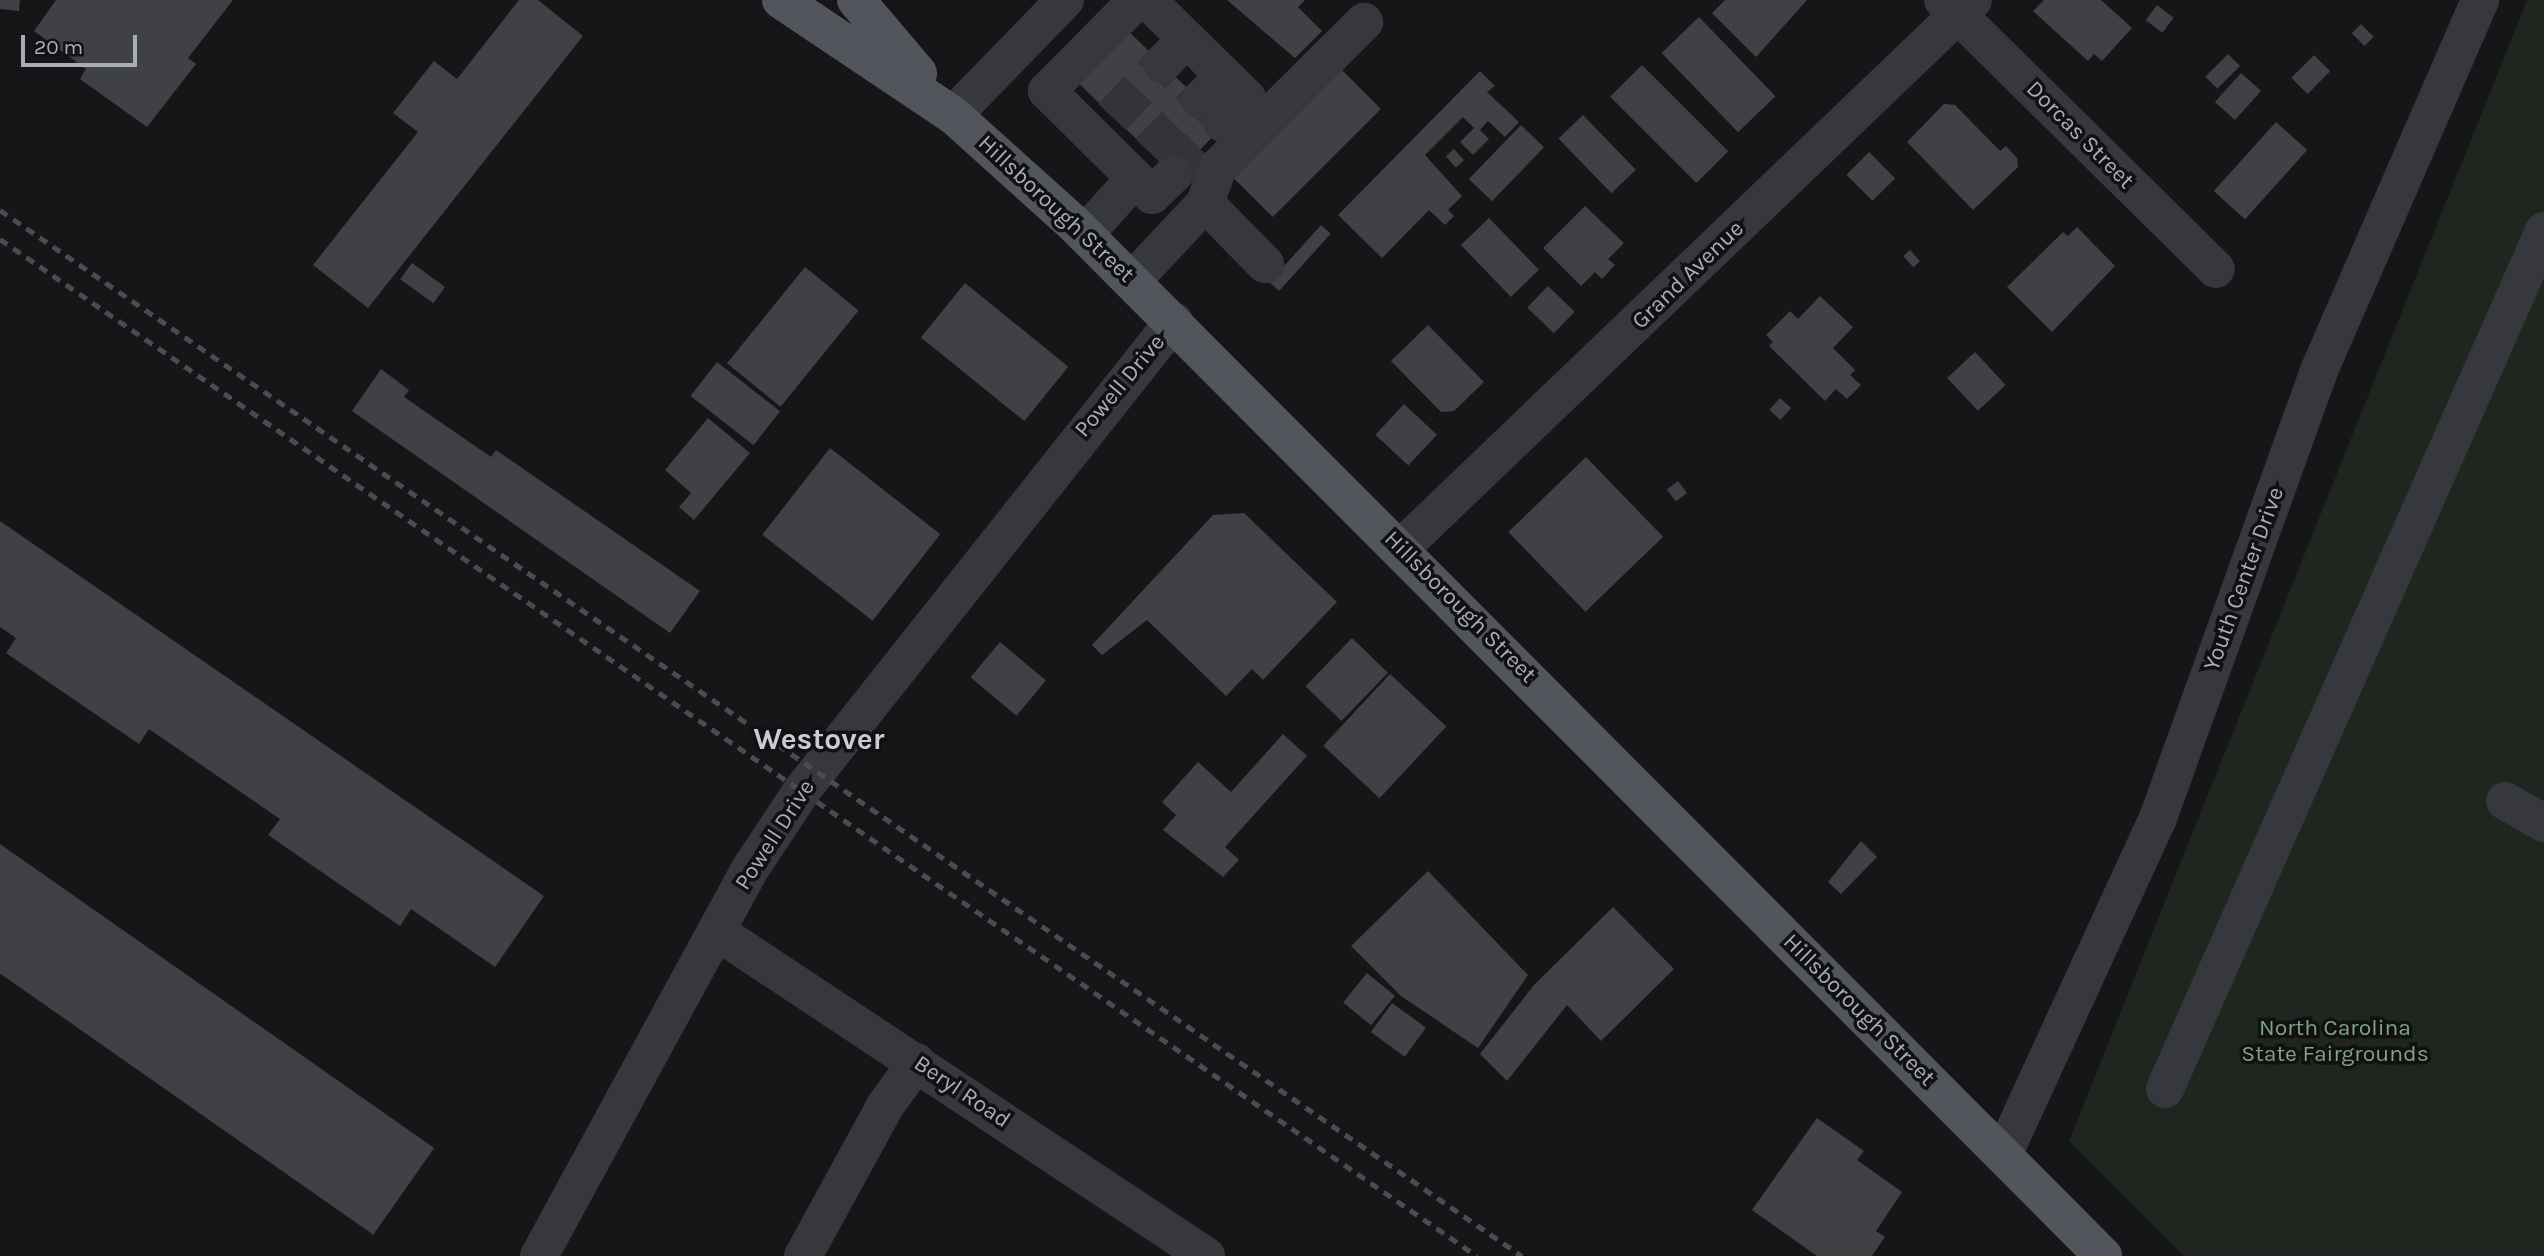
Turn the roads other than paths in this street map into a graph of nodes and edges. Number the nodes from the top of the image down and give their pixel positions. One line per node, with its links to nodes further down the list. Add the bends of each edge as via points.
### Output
1 (781, 0): 12 (main road, Hillsborough Street)
2 (856, 0): 12 (main road)
3 (1065, 0): 9 (street)
4 (1137, 0): 10 (street)
5 (1147, 0): 11 (street, via 1174,52)
6 (2480, 0): 26 (street, Youth Center Drive, via 2318,373 2158,818)
7 (1959, 5): 17 (street, Dorcas Street); 20 (street, Grand Avenue)
8 (1364, 22): 13 (street, via 1218,167)
9 (1023, 43): 10 (street); 12 (street)
10 (1060, 78): 15 (street, via 1046,91 1103,127 1147,170)
11 (1216, 100)
12 (953, 115): 15 (main road, Hillsborough Street)
13 (1205, 202): 16 (street); 18 (street)
14 (2544, 231): 25 (street)
15 (1085, 234): 18 (main road, Hillsborough Street)
16 (1265, 264)
17 (2216, 269)
18 (1132, 281): 19 (main road, Hillsborough Street)
19 (1174, 321): 20 (main road, Hillsborough Street); 23 (street, Powell Drive, via 852,723 766,844)
20 (1401, 548): 26 (main road, Hillsborough Street)
21 (2505, 801): 22 (street)
22 (2544, 823)
23 (716, 931): 24 (street, Beryl Road); 27 (street, Powell Drive)
24 (916, 1062): 28 (street, via 885,1106); 29 (street, Beryl Road)
25 (2165, 1089)
26 (2003, 1155): 30 (main road, Hillsborough Street)
27 (539, 1256)
28 (803, 1256)
29 (1206, 1256)
30 (2103, 1256)

